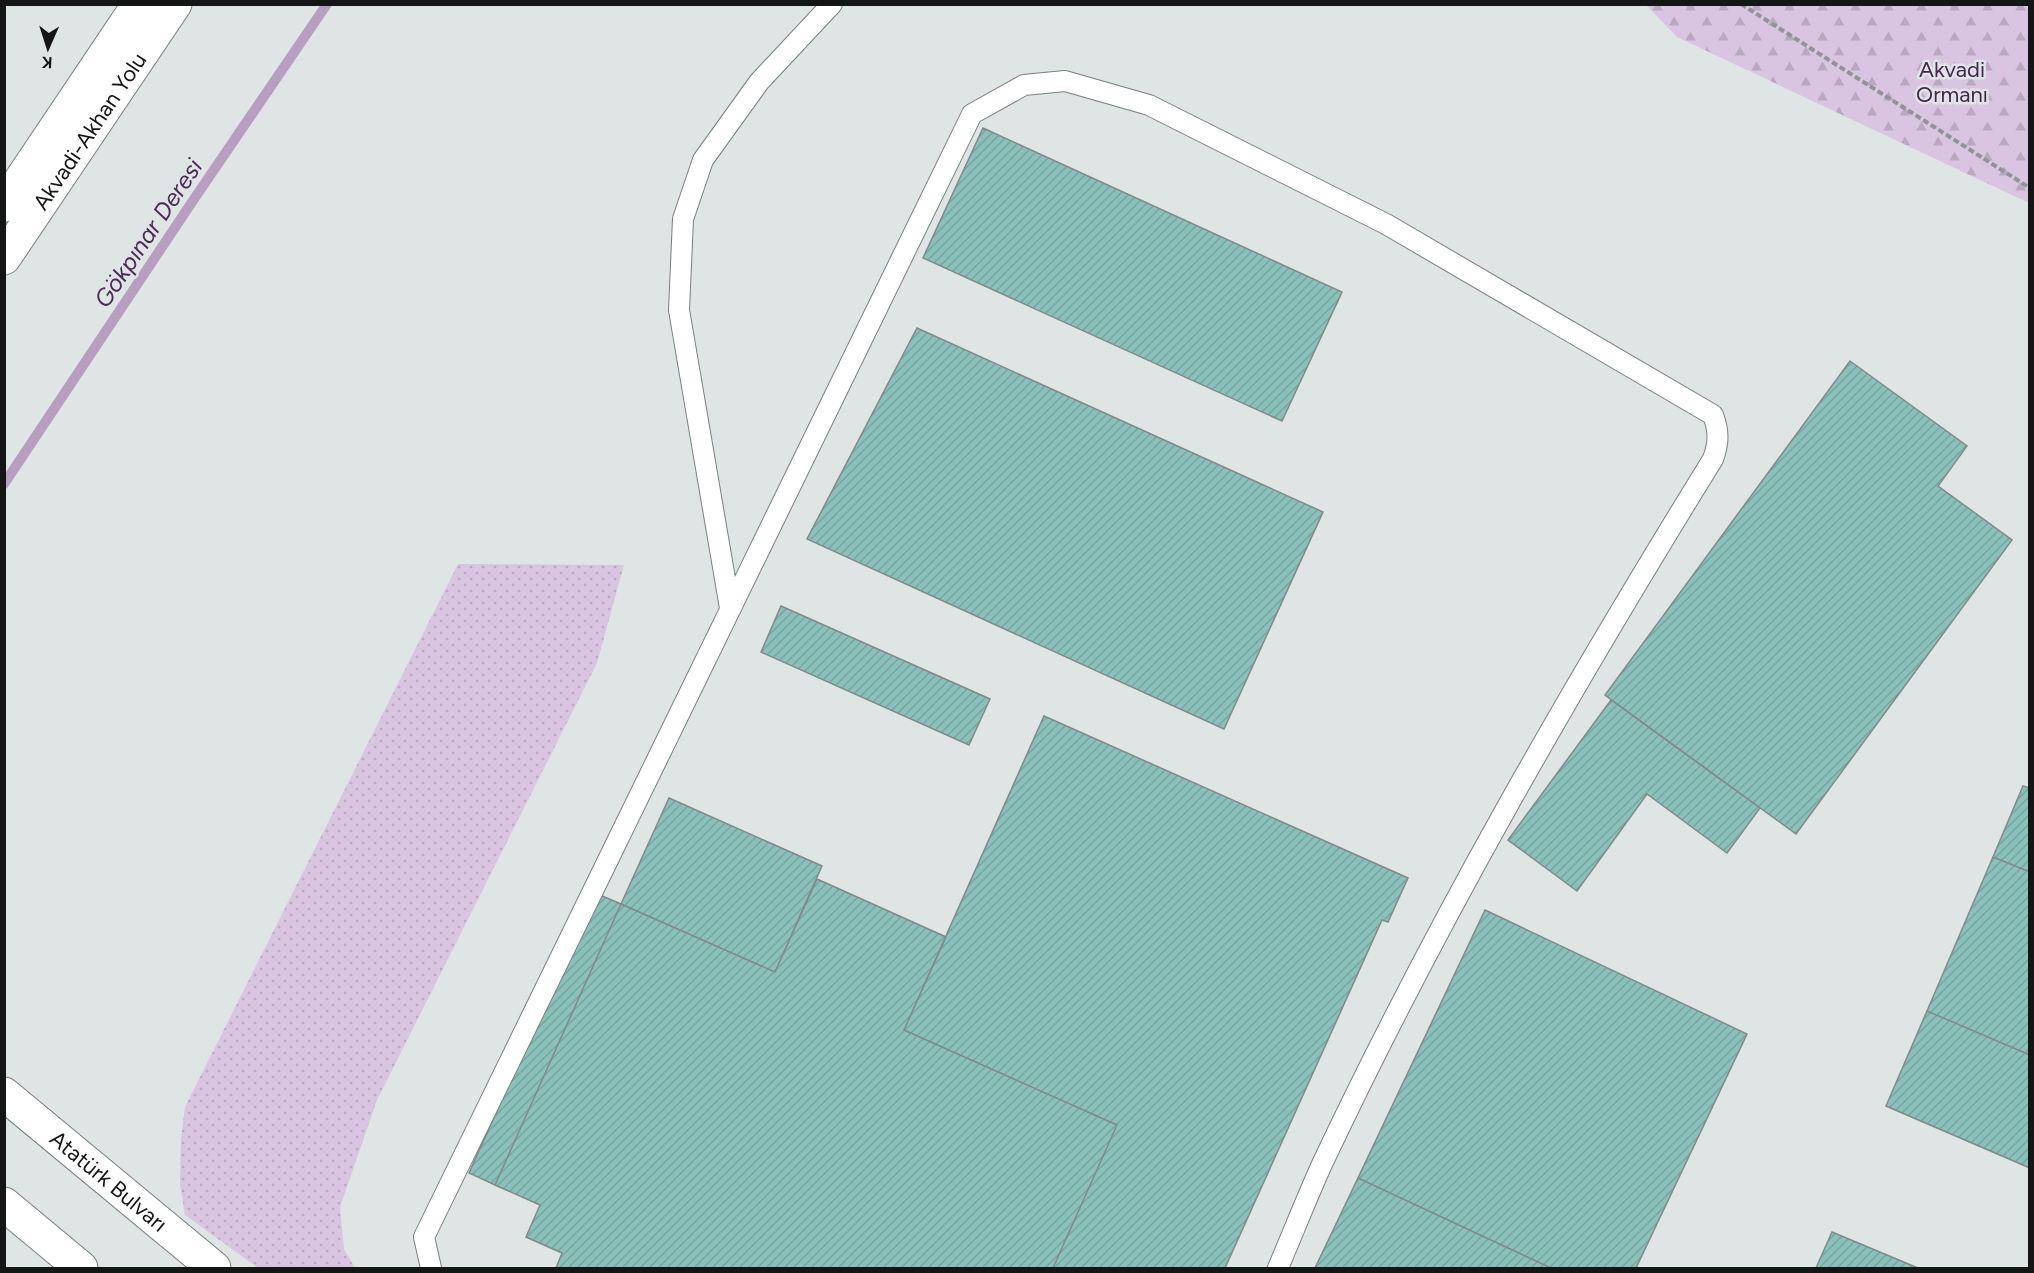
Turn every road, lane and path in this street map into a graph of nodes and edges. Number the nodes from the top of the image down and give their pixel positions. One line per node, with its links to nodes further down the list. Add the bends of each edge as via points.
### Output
1 (139, 4): 6 (main road, Akvadi-Akhan Yolu)
2 (175, 4): 7 (main road, Akvadi-Akhan Yolu)
3 (832, 4): 8 (lane, via 759,82 703,160 683,219 679,310)
4 (1741, 4): 5 (path)
5 (2030, 188)
6 (4, 205)
7 (4, 258)
8 (730, 608): 13 (lane, via 424,1238); 14 (lane, via 972,114 1024,85 1065,81 1149,105 1386,224 1713,415 1719,437 1713,459 1565,703 1495,828 1406,994 1322,1164)
9 (4, 1094): 12 (main road, Atatürk Bulvarı)
10 (4, 1204): 11 (main road)
11 (81, 1269)
12 (214, 1269)
13 (431, 1269)
14 (1278, 1269)

